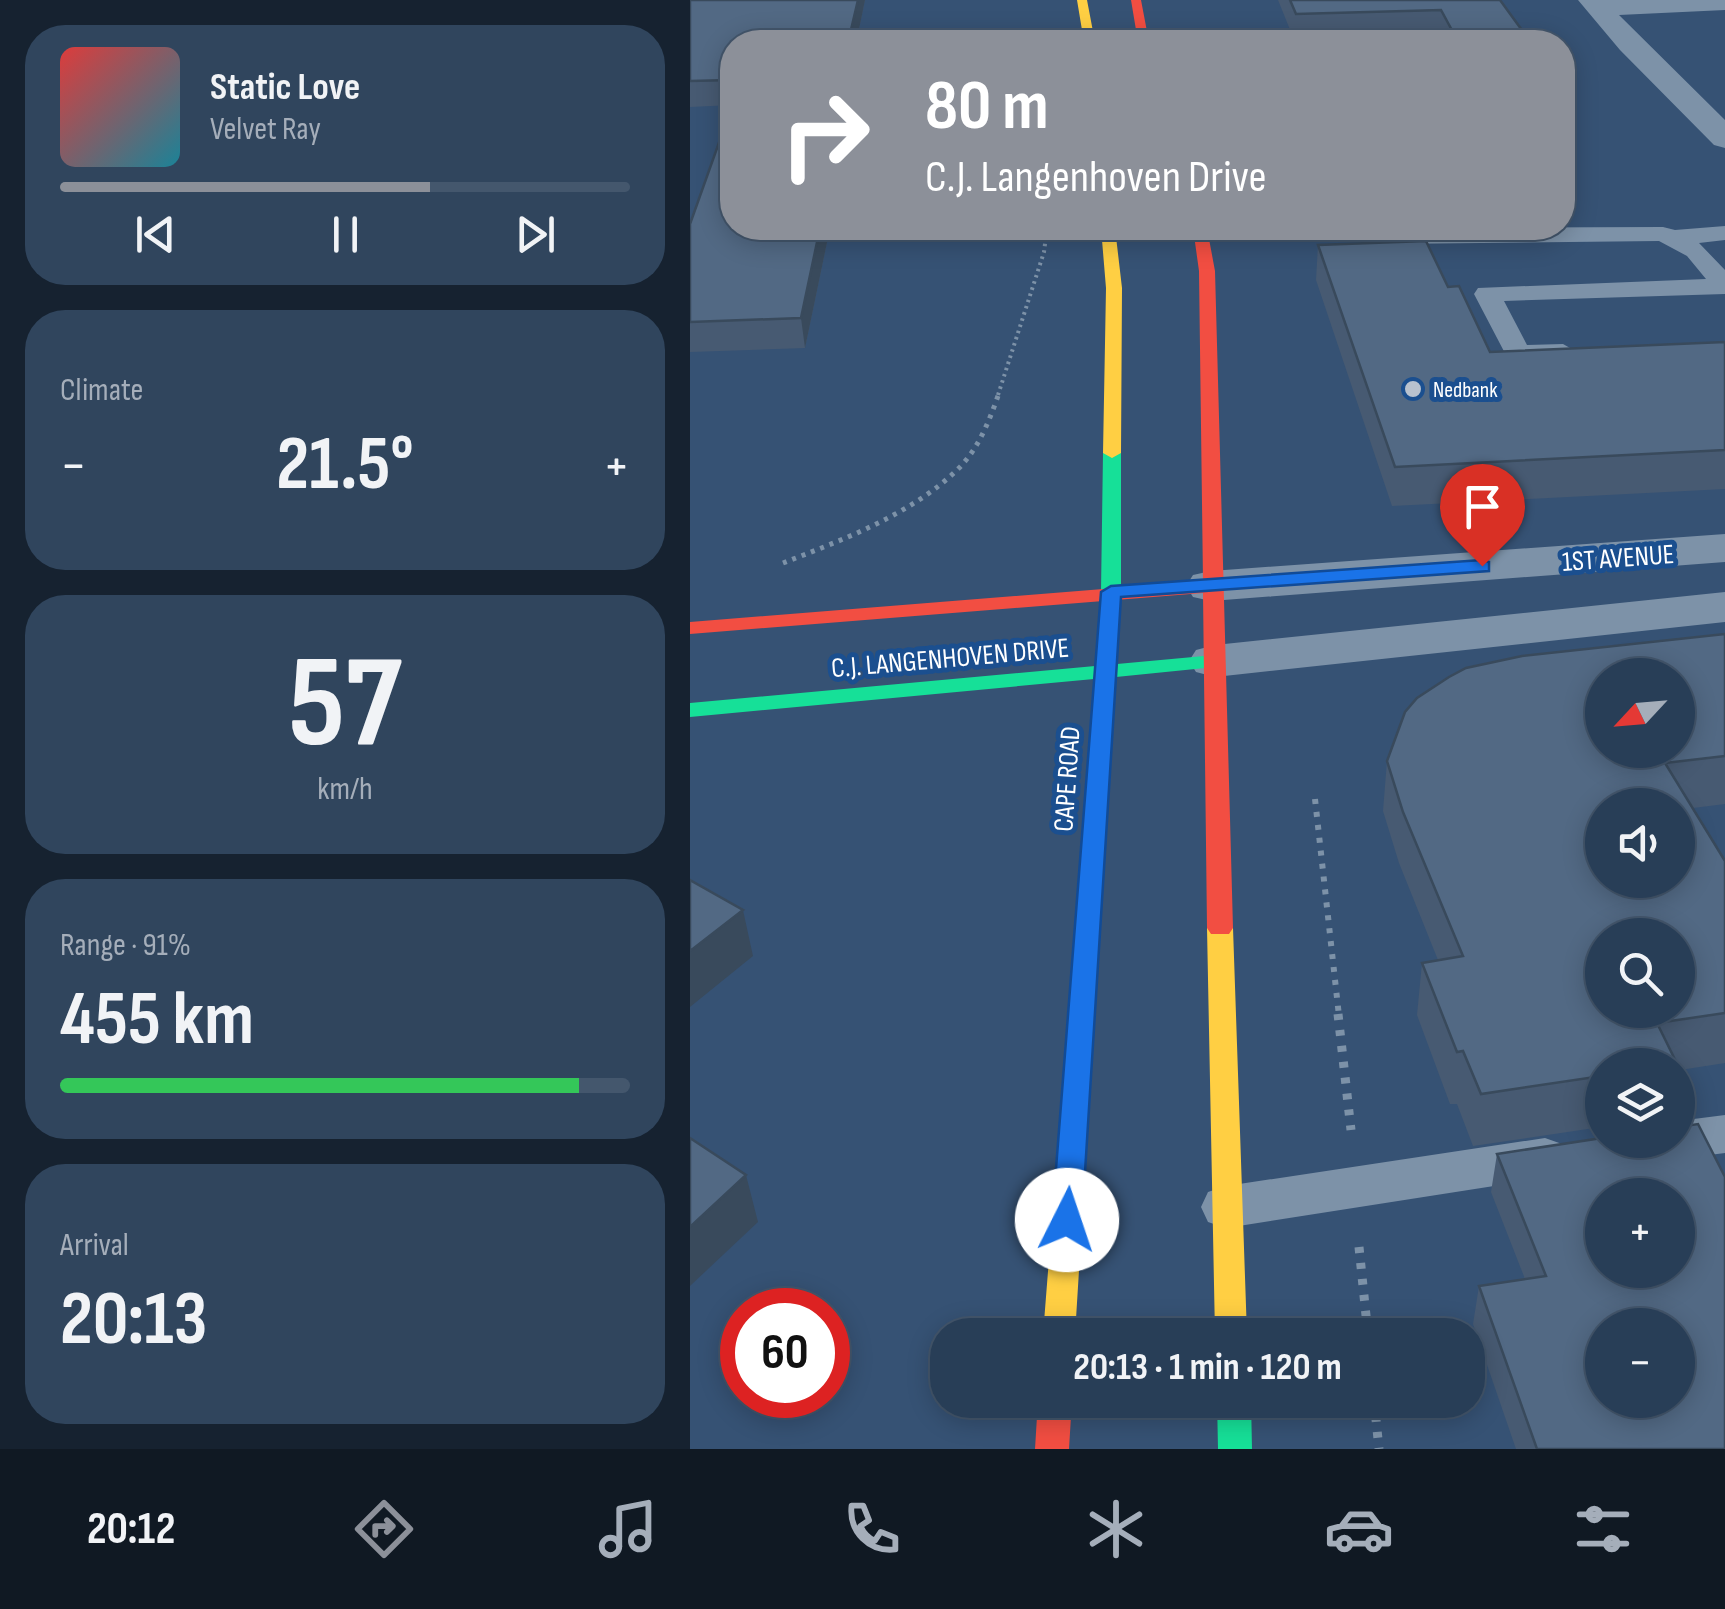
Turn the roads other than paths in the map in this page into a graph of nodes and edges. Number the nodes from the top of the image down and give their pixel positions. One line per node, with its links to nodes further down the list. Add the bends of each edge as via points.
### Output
1 (1082, 0): 5 (main road)
2 (1136, 0): 6 (main road)
3 (1725, 2): 4 (street)
4 (1595, 4): 7 (street)
5 (1088, 30)
6 (1142, 30)
7 (1725, 138)
8 (1725, 233): 10 (lane)
9 (1575, 234): 10 (lane)
10 (1672, 238): 14 (lane)
11 (1109, 240): 19 (main road, CAPE ROAD)
12 (1202, 240): 18 (main road)
13 (1725, 252): 14 (lane)
14 (1699, 255): 15 (lane)
15 (1725, 286): 16 (lane, via 1487,294 1518,353)
16 (1593, 350)
17 (1725, 548): 18 (street, 1ST AVENUE)
18 (1211, 586): 19 (main road, C.J. LANGENHOVEN DRIVE); 22 (main road)
19 (1111, 592): 21 (main road, C.J. LANGENHOVEN DRIVE); 23 (main road, CAPE ROAD)
20 (1725, 607): 22 (street)
21 (690, 628)
22 (1215, 661): 23 (main road, C.J. LANGENHOVEN DRIVE); 28 (main road)
23 (1104, 674): 24 (main road, C.J. LANGENHOVEN DRIVE); 29 (main road, CAPE ROAD)
24 (690, 710)
25 (1725, 1134): 26 (lane)
26 (1695, 1138)
27 (1585, 1154): 28 (lane)
28 (1226, 1207): 30 (main road)
29 (1061, 1318)
30 (1230, 1318)
31 (1054, 1418): 33 (main road)
32 (1234, 1418): 34 (main road)
33 (1052, 1449)
34 (1235, 1449)

